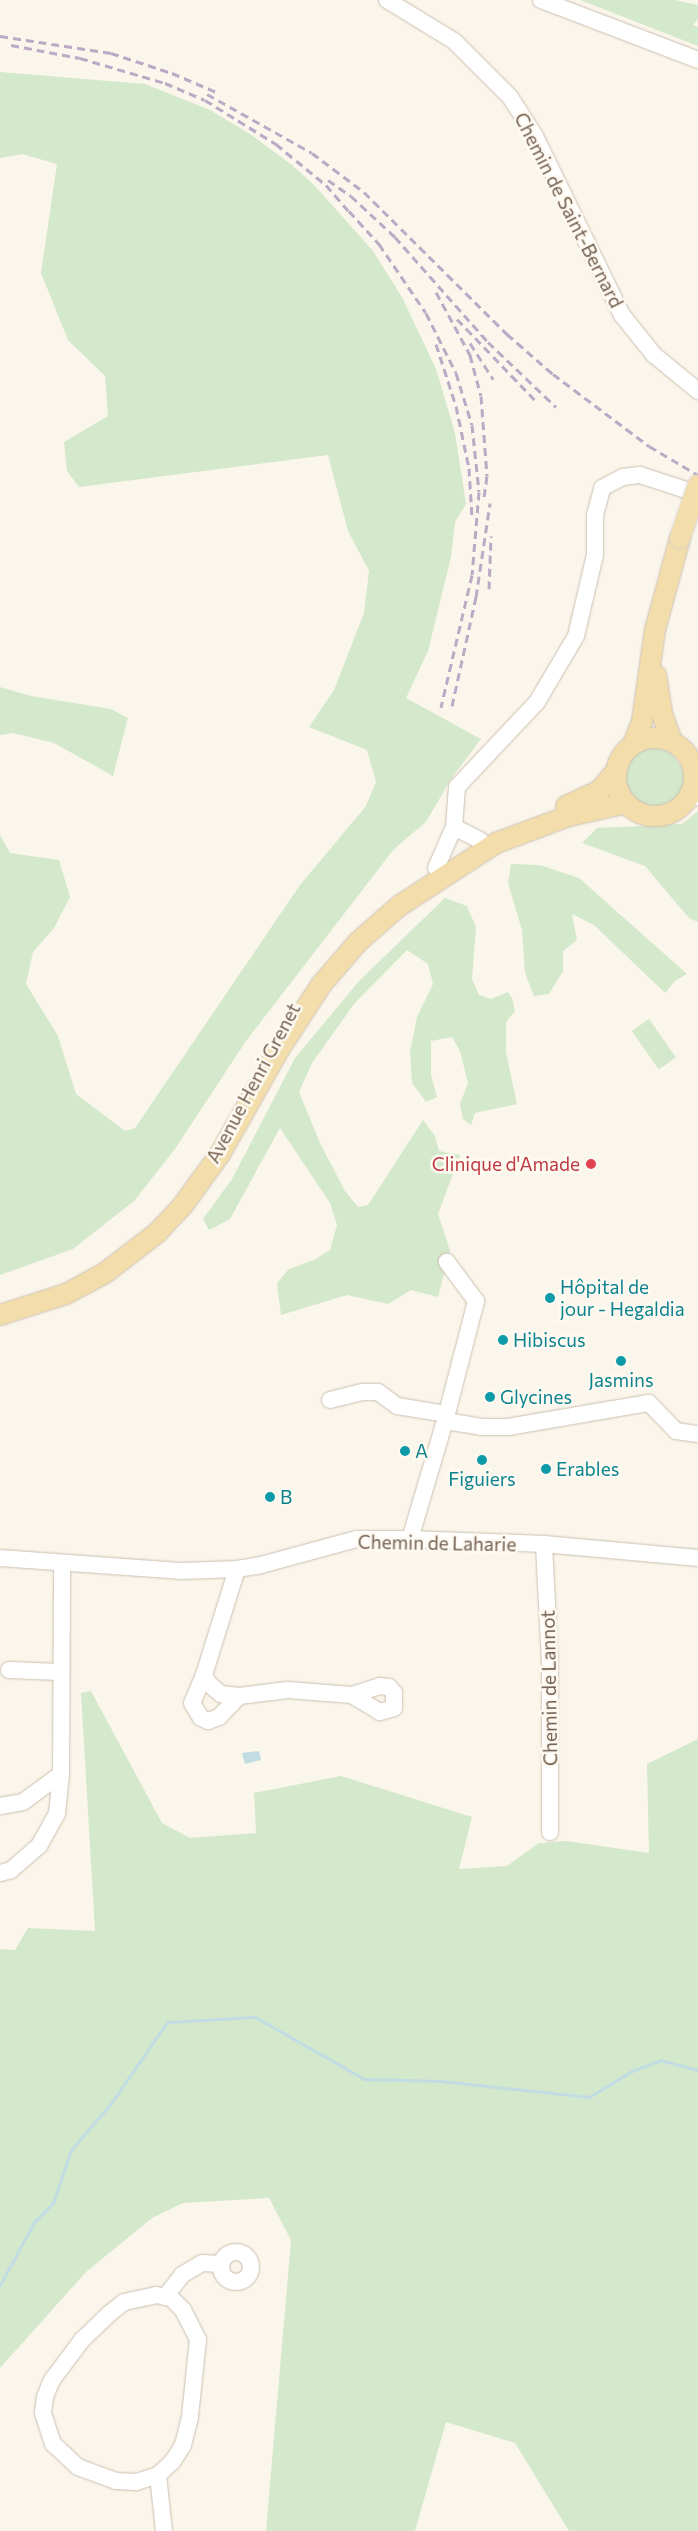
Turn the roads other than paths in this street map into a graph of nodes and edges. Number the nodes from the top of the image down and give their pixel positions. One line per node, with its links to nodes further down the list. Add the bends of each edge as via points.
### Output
1 (387, 0): 4 (street, Chemin de Saint-Bernard, via 454,41 510,97 535,136 622,316 654,355)
2 (541, 0): 3 (street)
3 (698, 60)
4 (698, 391)
5 (698, 485): 7 (main road, bridge, via 655,630)
6 (698, 494): 14 (street, via 640,475 623,476 602,488 596,512 595,555 576,636 537,702 457,787)
7 (652, 668): 8 (main road); 9 (main road, via 647,678 642,722)
8 (672, 740): 9 (main road, via 645,738); 10 (main road)
9 (633, 744): 11 (main road, via 625,751)
10 (695, 762): 12 (main road)
11 (616, 771): 13 (main road, via 619,793); 15 (main road, Avenue Henri Grenet, via 600,790 584,799)
12 (693, 798): 13 (main road, via 676,810 658,816 646,815)
13 (626, 803): 17 (main road, Avenue Henri Grenet, via 569,816 496,843 423,888 379,922 334,970 297,1018 220,1154)
14 (454, 826): 15 (street); 16 (street)
15 (482, 841): 16 (main road, Avenue Henri Grenet)
16 (436, 868): 17 (main road, Avenue Henri Grenet, via 345,940 311,981 284,1020)
17 (204, 1175): 19 (main road, Avenue Henri Grenet, via 157,1233 120,1262 66,1294)
18 (447, 1262): 21 (street, via 476,1301)
19 (0, 1315)
20 (330, 1400): 21 (street, via 378,1392 397,1406)
21 (446, 1418): 22 (street, via 481,1427 508,1427 649,1403 676,1431); 23 (street)
22 (698, 1434)
23 (410, 1539): 24 (street, Chemin de Laharie); 28 (street, Chemin de Laharie, via 357,1539 261,1565)
24 (544, 1544): 26 (street, Chemin de Laharie); 36 (street, Chemin de Lannot, via 550,1663)
25 (0, 1558): 27 (street, Chemin de Laharie)
26 (698, 1558)
27 (62, 1563): 28 (street, Chemin de Laharie, via 180,1571); 30 (street)
28 (237, 1568): 31 (street)
29 (9, 1670): 30 (street)
30 (60, 1672): 34 (street)
31 (204, 1675): 33 (street, via 221,1694); 33 (street, via 192,1704 201,1718 208,1721 219,1717)
32 (352, 1695): 33 (street, via 288,1690)
33 (239, 1696)
34 (60, 1774): 35 (street, via 23,1802); 37 (street, via 57,1814 39,1846 11,1870)
35 (0, 1806)
36 (550, 1832)
37 (0, 1873)
38 (221, 2264): 39 (street, via 202,2263 182,2274)
39 (165, 2297): 40 (street, via 171,2298 193,2324 198,2339 197,2371 183,2445 173,2461); 40 (street, via 141,2296 124,2302 89,2333 52,2380 45,2396 43,2413 54,2444 78,2467 116,2481 136,2482)
40 (158, 2475): 41 (street)
41 (164, 2531)

